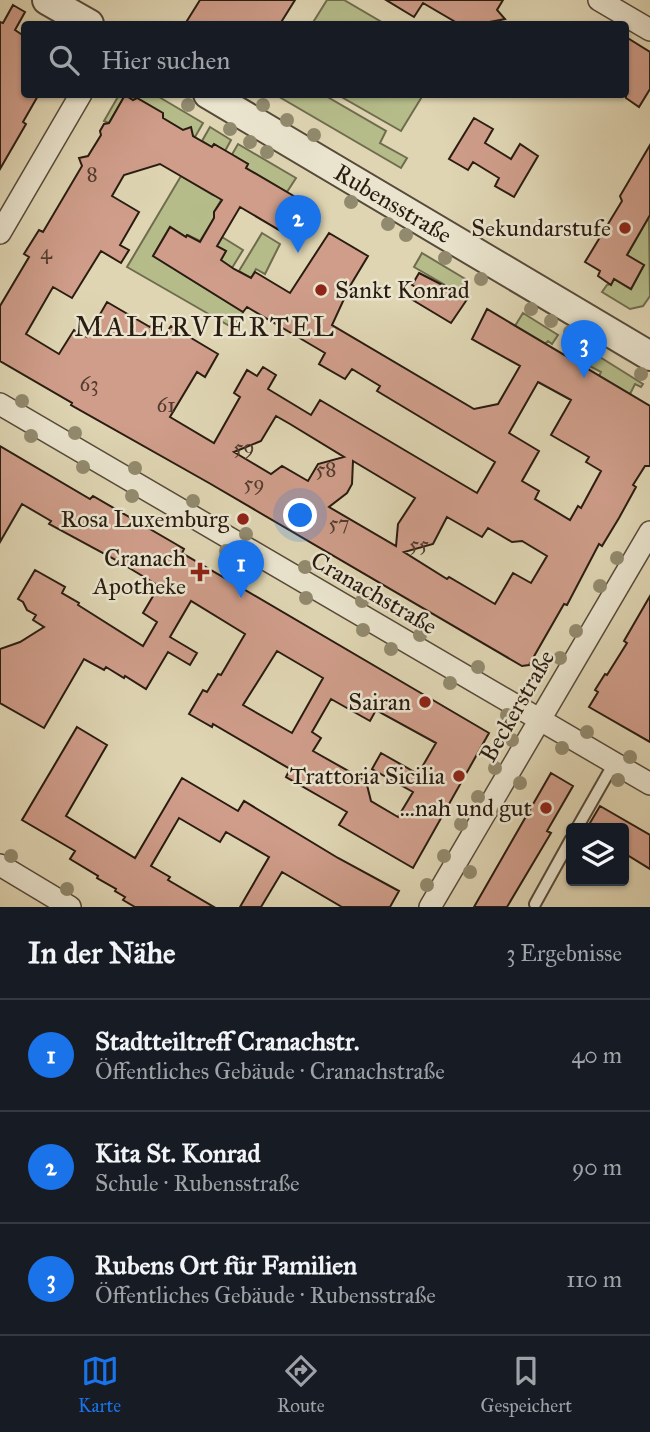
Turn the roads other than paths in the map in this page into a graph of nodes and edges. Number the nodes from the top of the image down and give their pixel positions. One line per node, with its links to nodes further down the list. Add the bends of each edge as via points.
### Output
1 (47, 0): 3 (street)
2 (599, 0): 4 (street)
3 (84, 21)
4 (650, 30)
5 (80, 98): 7 (street)
6 (215, 98): 8 (street, Rubensstraße)
7 (0, 233)
8 (647, 348)
9 (0, 404): 11 (street, Cranachstraße)
10 (650, 532): 11 (street, Beckerstraße)
11 (540, 720): 12 (street, Cranachstraße); 19 (street, Beckerstraße)
12 (614, 763): 13 (street, Cranachstraße); 14 (lane)
13 (650, 784)
14 (580, 823)
15 (566, 848): 17 (lane)
16 (3, 874): 18 (street)
17 (535, 904)
18 (70, 907)
19 (430, 907)

